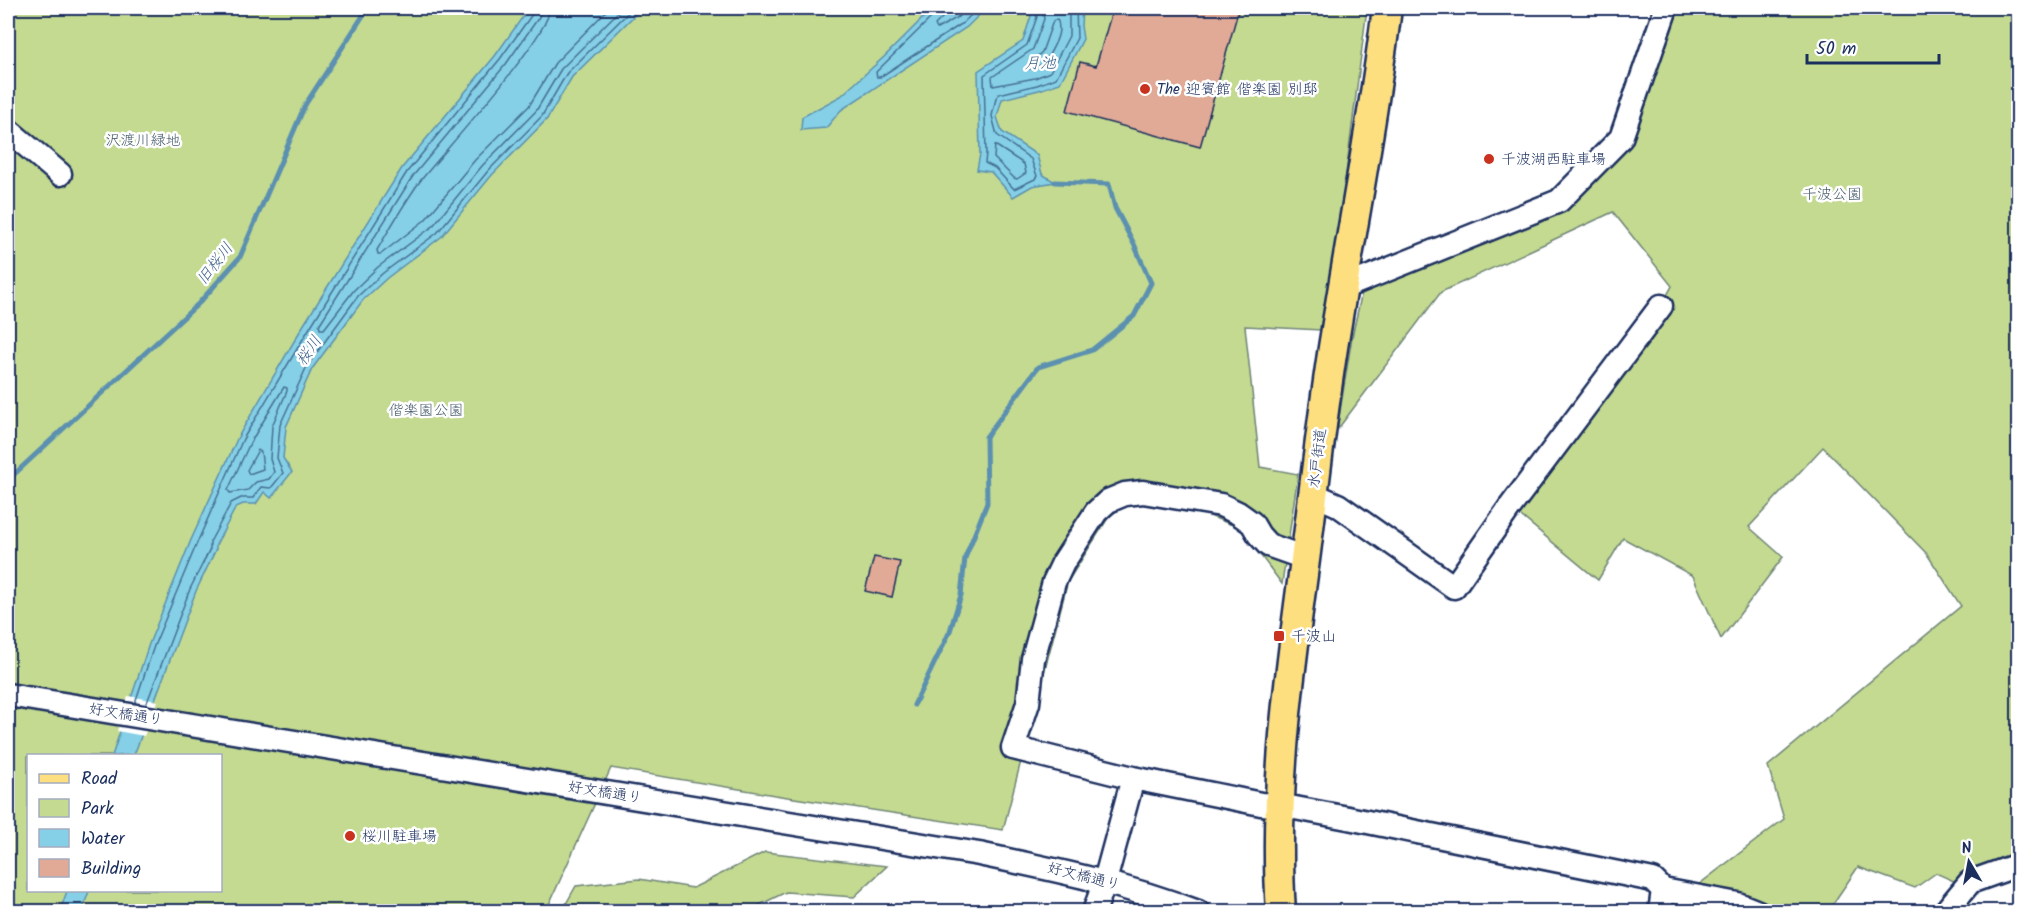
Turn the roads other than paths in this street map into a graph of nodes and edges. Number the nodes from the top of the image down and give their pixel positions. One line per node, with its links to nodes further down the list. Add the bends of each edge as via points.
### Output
1 (1387, 8): 5 (main road, 水戸街道)
2 (1666, 8): 5 (street, via 1621,138 1559,201)
3 (8, 130): 4 (street)
4 (60, 174)
5 (1342, 288): 7 (main road, 水戸街道)
6 (1660, 306): 7 (street, via 1454,587 1338,505)
7 (1313, 494): 8 (main road, 水戸街道)
8 (1305, 558): 10 (street, via 1268,545 1252,523 1221,505 1143,492 1108,501 1096,512 1054,582 1033,659 1028,703 1013,748); 11 (main road, 水戸街道, via 1290,667)
9 (8, 695): 13 (street, 好文橋通り, via 979,854)
10 (1133, 778): 11 (street, via 1261,804); 13 (street)
11 (1279, 804): 14 (street, via 1653,880); 17 (main road, 水戸街道)
12 (2019, 865): 19 (street, via 1970,882)
13 (1105, 881): 15 (street); 16 (street, 好文橋通り)
14 (1661, 901): 18 (street, via 1738,904)
15 (1094, 912)
16 (1198, 912)
17 (1281, 912)
18 (1758, 912)
19 (1945, 912)

